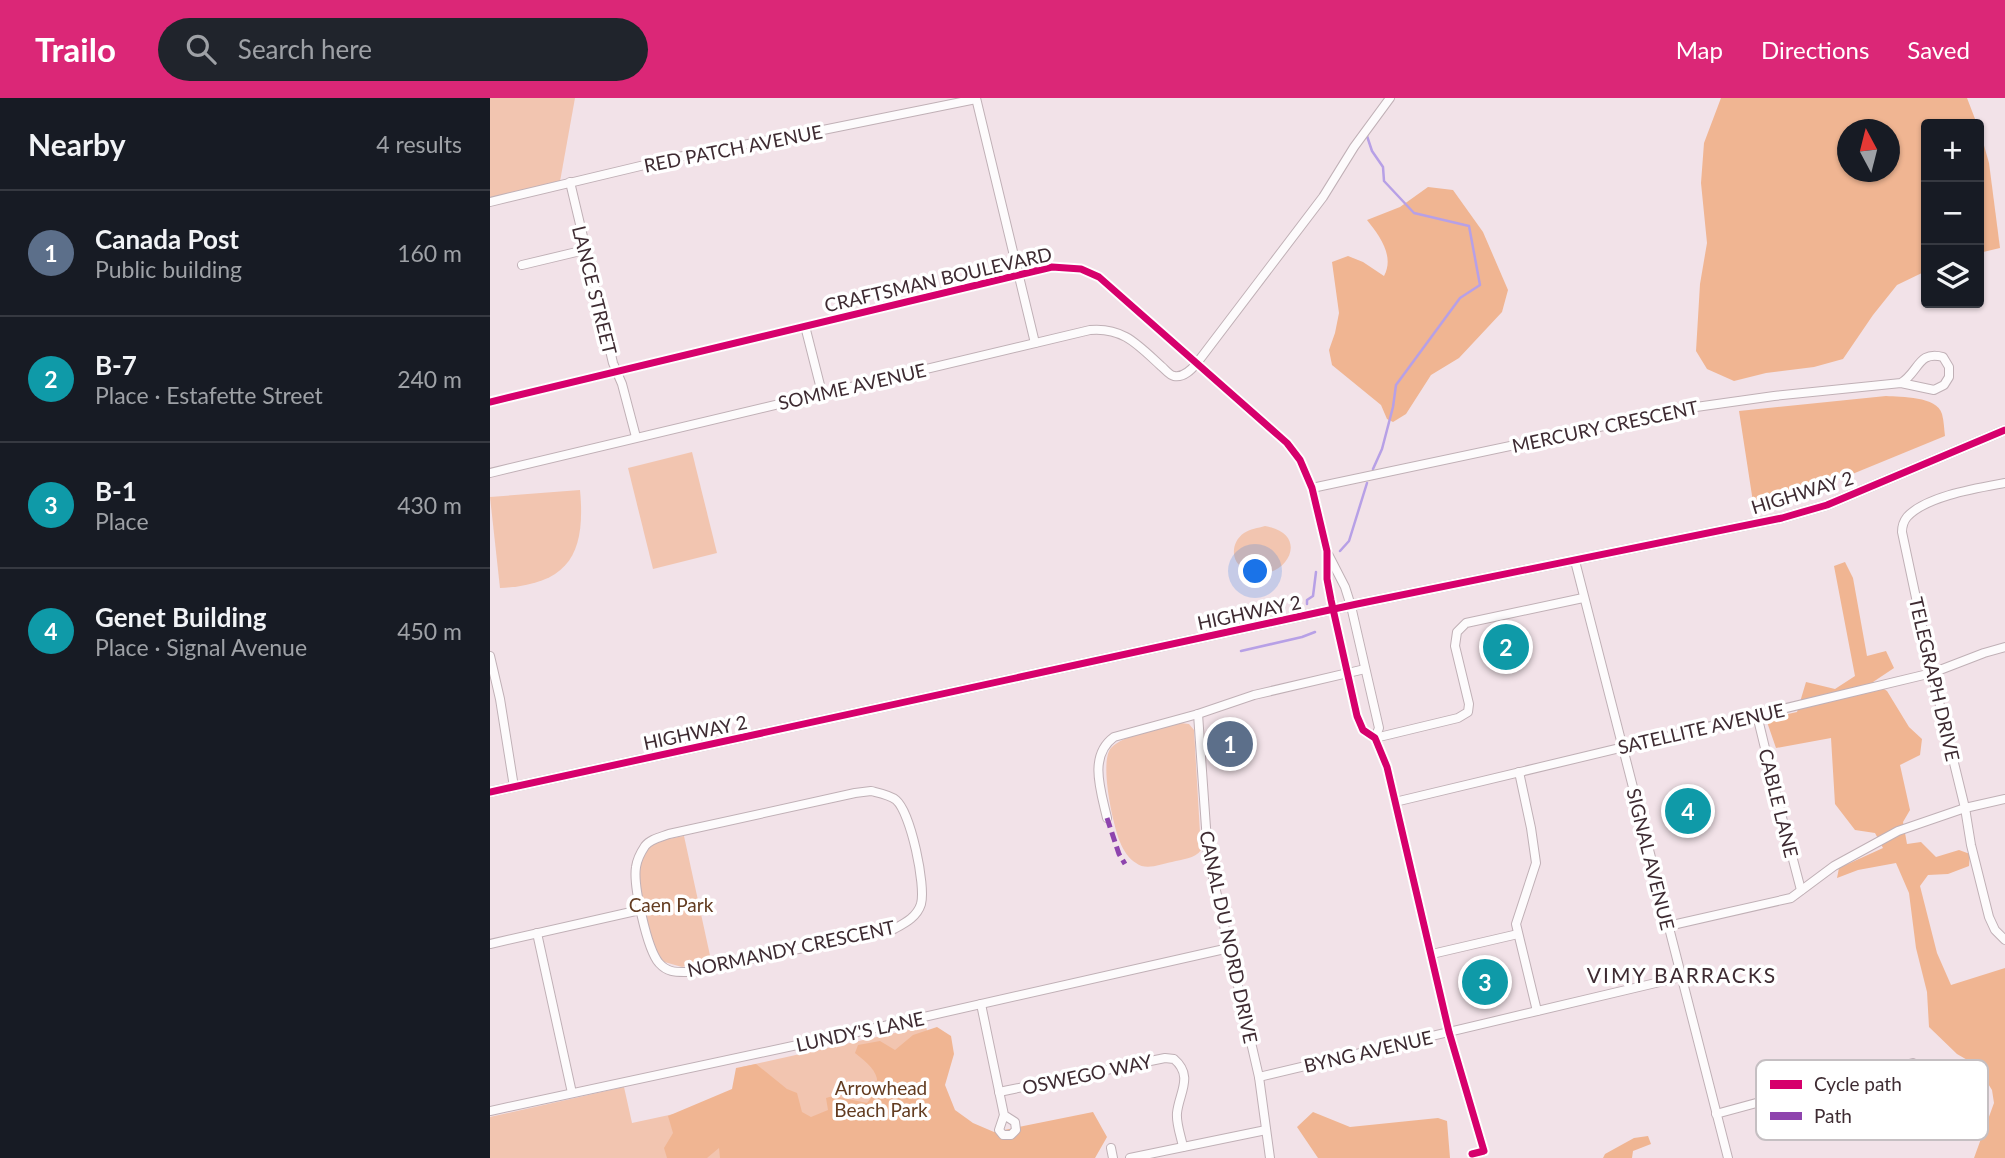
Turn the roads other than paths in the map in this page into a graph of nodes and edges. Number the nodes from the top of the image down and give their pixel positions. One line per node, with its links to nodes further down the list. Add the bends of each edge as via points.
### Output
1 (976, 98): 3 (street, RED PATCH AVENUE); 7 (street)
2 (1390, 98): 10 (street, via 1324,197)
3 (570, 182): 4 (street, RED PATCH AVENUE); 5 (street, LANCE STREET)
4 (490, 202)
5 (585, 250): 6 (street); 11 (street, LANCE STREET)
6 (522, 265)
7 (1020, 275): 8 (street, CRAFTSMAN BOULEVARD); 9 (street); 10 (street, CRAFTSMAN BOULEVARD, via 1062,266 1090,272)
8 (805, 326): 11 (street, CRAFTSMAN BOULEVARD); 13 (street)
9 (1035, 343): 10 (street, SOMME AVENUE, via 1101,329 1132,340 1174,376 1190,371); 13 (street, SOMME AVENUE)
10 (1197, 363): 19 (street, CRAFTSMAN BOULEVARD, via 1287,443)
11 (617, 372): 14 (street, CRAFTSMAN BOULEVARD); 16 (street, LANCE STREET)
12 (1901, 383): 12 (street, MERCURY CRESCENT, via 1934,390 1944,385 1949,367 1943,358 1923,358); 19 (street, MERCURY CRESCENT, via 1689,408)
13 (822, 393): 16 (street, SOMME AVENUE)
14 (490, 402)
15 (2005, 430): 21 (main road, HIGHWAY 2, via 1827,505)
16 (636, 437): 17 (street, SOMME AVENUE)
17 (490, 473)
18 (2005, 483): 29 (street, TELEGRAPH DRIVE, via 1927,504 1909,515 1903,525)
19 (1312, 488): 20 (street, CRAFTSMAN BOULEVARD)
20 (1327, 551): 23 (street, CRAFTSMAN BOULEVARD); 24 (street, CRAFTSMAN BOULEVARD)
21 (1575, 561): 22 (street, SIGNAL AVENUE); 23 (main road, HIGHWAY 2)
22 (1583, 598): 32 (street, via 1466,623 1457,632 1455,646 1468,712); 33 (street, SIGNAL AVENUE)
23 (1351, 606): 24 (main road, HIGHWAY 2); 27 (street, CRAFTSMAN BOULEVARD)
24 (1333, 610): 28 (street, CRAFTSMAN BOULEVARD); 35 (main road, HIGHWAY 2)
25 (2005, 647): 29 (street, SATELLITE AVENUE)
26 (490, 656): 35 (street)
27 (1365, 669): 28 (street); 32 (street, CRAFTSMAN BOULEVARD, via 1379,728)
28 (1347, 673): 30 (street); 32 (street, CRAFTSMAN BOULEVARD, via 1363,730)
29 (1932, 673): 31 (street, SATELLITE AVENUE); 39 (street, TELEGRAPH DRIVE)
30 (1198, 714): 40 (street, via 1120,734 1109,741 1098,762); 48 (street, CANAL DU NORD DRIVE, via 1207,849)
31 (1757, 715): 33 (street, SATELLITE AVENUE); 41 (street, CABLE LANE)
32 (1375, 738): 38 (street)
33 (1622, 748): 34 (street, SATELLITE AVENUE); 43 (street, SIGNAL AVENUE)
34 (1519, 772): 38 (street, SATELLITE AVENUE); 45 (street, via 1536,863 1517,918)
35 (514, 787): 36 (main road, HIGHWAY 2)
36 (490, 792)
37 (2005, 799): 39 (street)
38 (1395, 802): 49 (street)
39 (1965, 808): 41 (street, via 1898,831); 46 (street, TELEGRAPH DRIVE, via 1989,917)
40 (1107, 818)
41 (1801, 890): 43 (street, via 1791,898)
42 (640, 910): 42 (street, NORMANDY CRESCENT, via 659,963 671,972 689,972 894,929 911,919 920,905 923,883 907,816 896,800 871,791 657,838 646,844 636,866); 44 (street)
43 (1668, 926): 50 (street, SIGNAL AVENUE)
44 (537, 933): 47 (street); 56 (street)
45 (1518, 934): 49 (street); 52 (street)
46 (2005, 940)
47 (490, 944)
48 (1229, 948): 51 (street, LUNDY'S LANE); 54 (street, CANAL DU NORD DRIVE)
49 (1432, 954): 53 (street)
50 (1681, 976): 52 (street, BYNG AVENUE); 59 (street, SIGNAL AVENUE)
51 (981, 1004): 55 (street); 56 (street, LUNDY'S LANE)
52 (1537, 1011): 53 (street, BYNG AVENUE)
53 (1449, 1032): 54 (street, BYNG AVENUE); 64 (street, via 1484,1151)
54 (1259, 1077): 61 (street, CANAL DU NORD DRIVE)
55 (999, 1092): 60 (street); 62 (street, OSWEGO WAY, via 1174,1059 1185,1085 1177,1112)
56 (572, 1093): 58 (street, LUNDY'S LANE)
57 (1756, 1103): 59 (street)
58 (490, 1111)
59 (1716, 1114): 68 (street, SIGNAL AVENUE)
60 (1004, 1115)
61 (1266, 1130): 62 (street); 67 (street, CANAL DU NORD DRIVE)
62 (1183, 1147): 66 (street)
63 (1111, 1148): 65 (street)
64 (1472, 1154)
65 (1114, 1158)
66 (1130, 1158)
67 (1270, 1158)
68 (1728, 1158)

